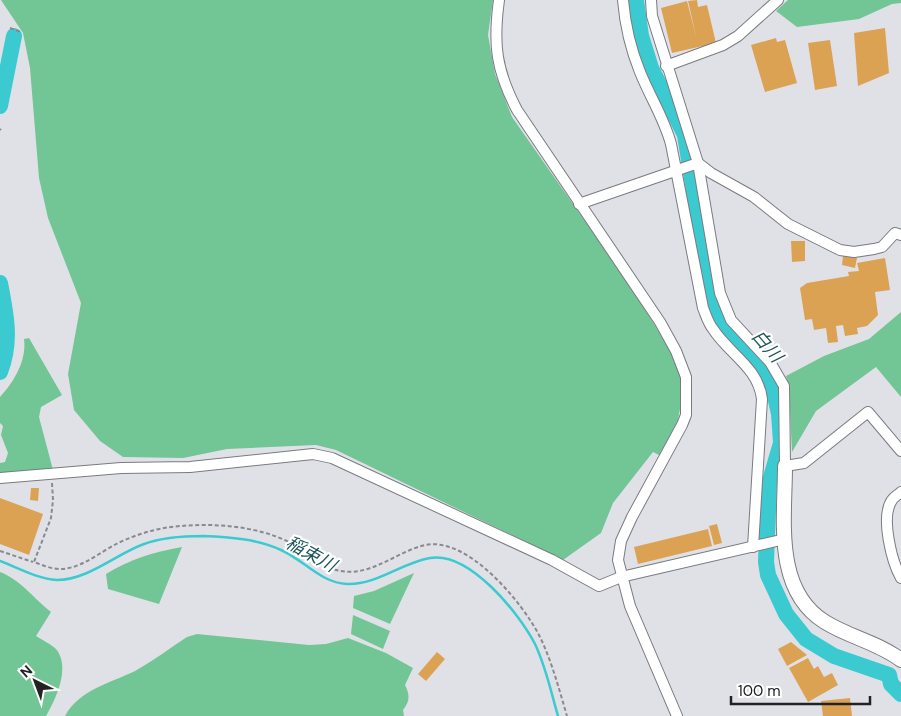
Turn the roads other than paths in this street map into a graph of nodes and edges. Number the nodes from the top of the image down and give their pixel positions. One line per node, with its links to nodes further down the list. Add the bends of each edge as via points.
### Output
1 (499, 0): 8 (street, via 496,48 505,88)
2 (623, 0): 7 (street, via 639,71 667,128)
3 (651, 0): 5 (street, via 652,16)
4 (778, 0): 5 (street, via 738,36 723,45)
5 (666, 66): 6 (street)
6 (698, 163): 7 (street); 9 (street, via 754,197 783,221 840,250 874,249 895,233); 11 (street, via 720,293 740,331 770,362 784,386)
7 (676, 172): 8 (street); 15 (street, via 703,308 714,331 751,370 761,389)
8 (580, 204): 16 (street, via 664,329 682,364 687,390 682,426 621,541 618,560)
9 (901, 235)
10 (901, 451): 11 (street, via 868,412 804,463)
11 (785, 466): 14 (street)
12 (0, 478): 16 (street, via 121,468 190,467 313,454 332,458 552,560 599,586)
13 (901, 492): 17 (street, via 891,500 887,516 891,554)
14 (785, 539): 15 (street); 18 (street, via 791,577 814,614)
15 (753, 547): 16 (street)
16 (621, 577): 19 (street)
17 (901, 578)
18 (901, 660)
19 (677, 716)

